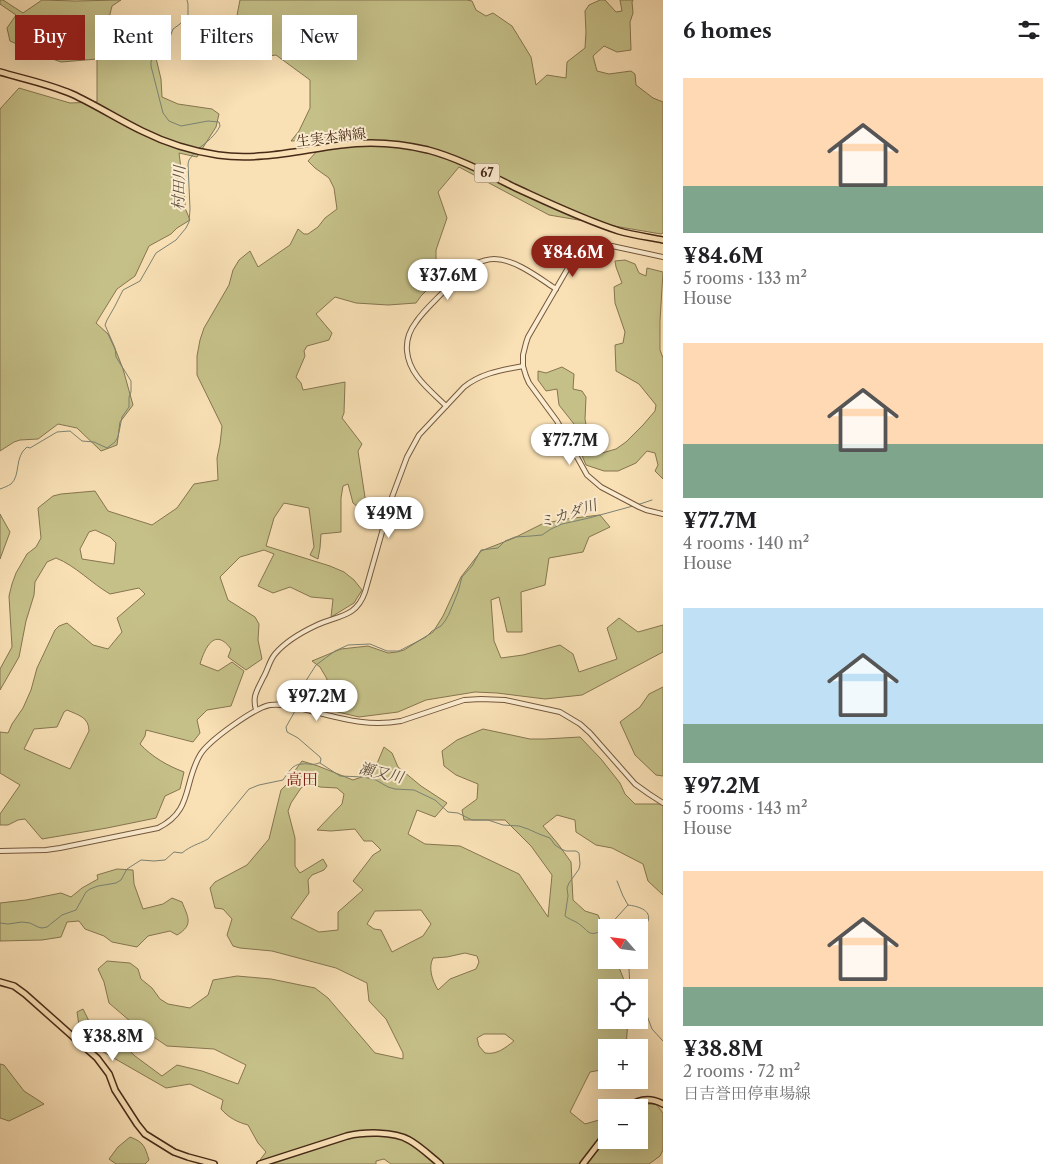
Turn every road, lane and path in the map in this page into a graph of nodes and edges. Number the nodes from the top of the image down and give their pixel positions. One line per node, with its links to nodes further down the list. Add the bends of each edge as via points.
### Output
1 (0, 72): 2 (main road, 生実本納線 / 67, via 71,94 165,141 218,155 276,155 371,143 428,150 468,164 592,222)
2 (663, 240)
3 (663, 258): 4 (street, via 604,245 589,249 574,260)
4 (556, 288): 5 (street, via 526,343); 6 (street, via 518,265 487,260 464,271 415,322 408,335 410,364 416,376)
5 (523, 366): 6 (street, via 482,375 464,387); 7 (street, via 529,383 557,421 587,475 601,488 646,510)
6 (446, 406): 8 (street, via 419,435 407,457 361,603 344,616 309,629 276,653 254,695)
7 (663, 514)
8 (256, 710): 9 (street, via 284,705 370,724 401,721 464,700 505,700 549,709 580,724 635,784); 10 (street, via 202,752 183,804 166,824 60,848)
9 (663, 803)
10 (0, 851)
11 (0, 982): 15 (main road, via 25,994 97,1058 145,1134 174,1152)
12 (648, 1099): 13 (main road)
13 (663, 1104)
14 (598, 1144): 18 (main road)
15 (214, 1164)
16 (260, 1164): 17 (main road, via 354,1134 368,1134 404,1137)
17 (440, 1164)
18 (583, 1164)

